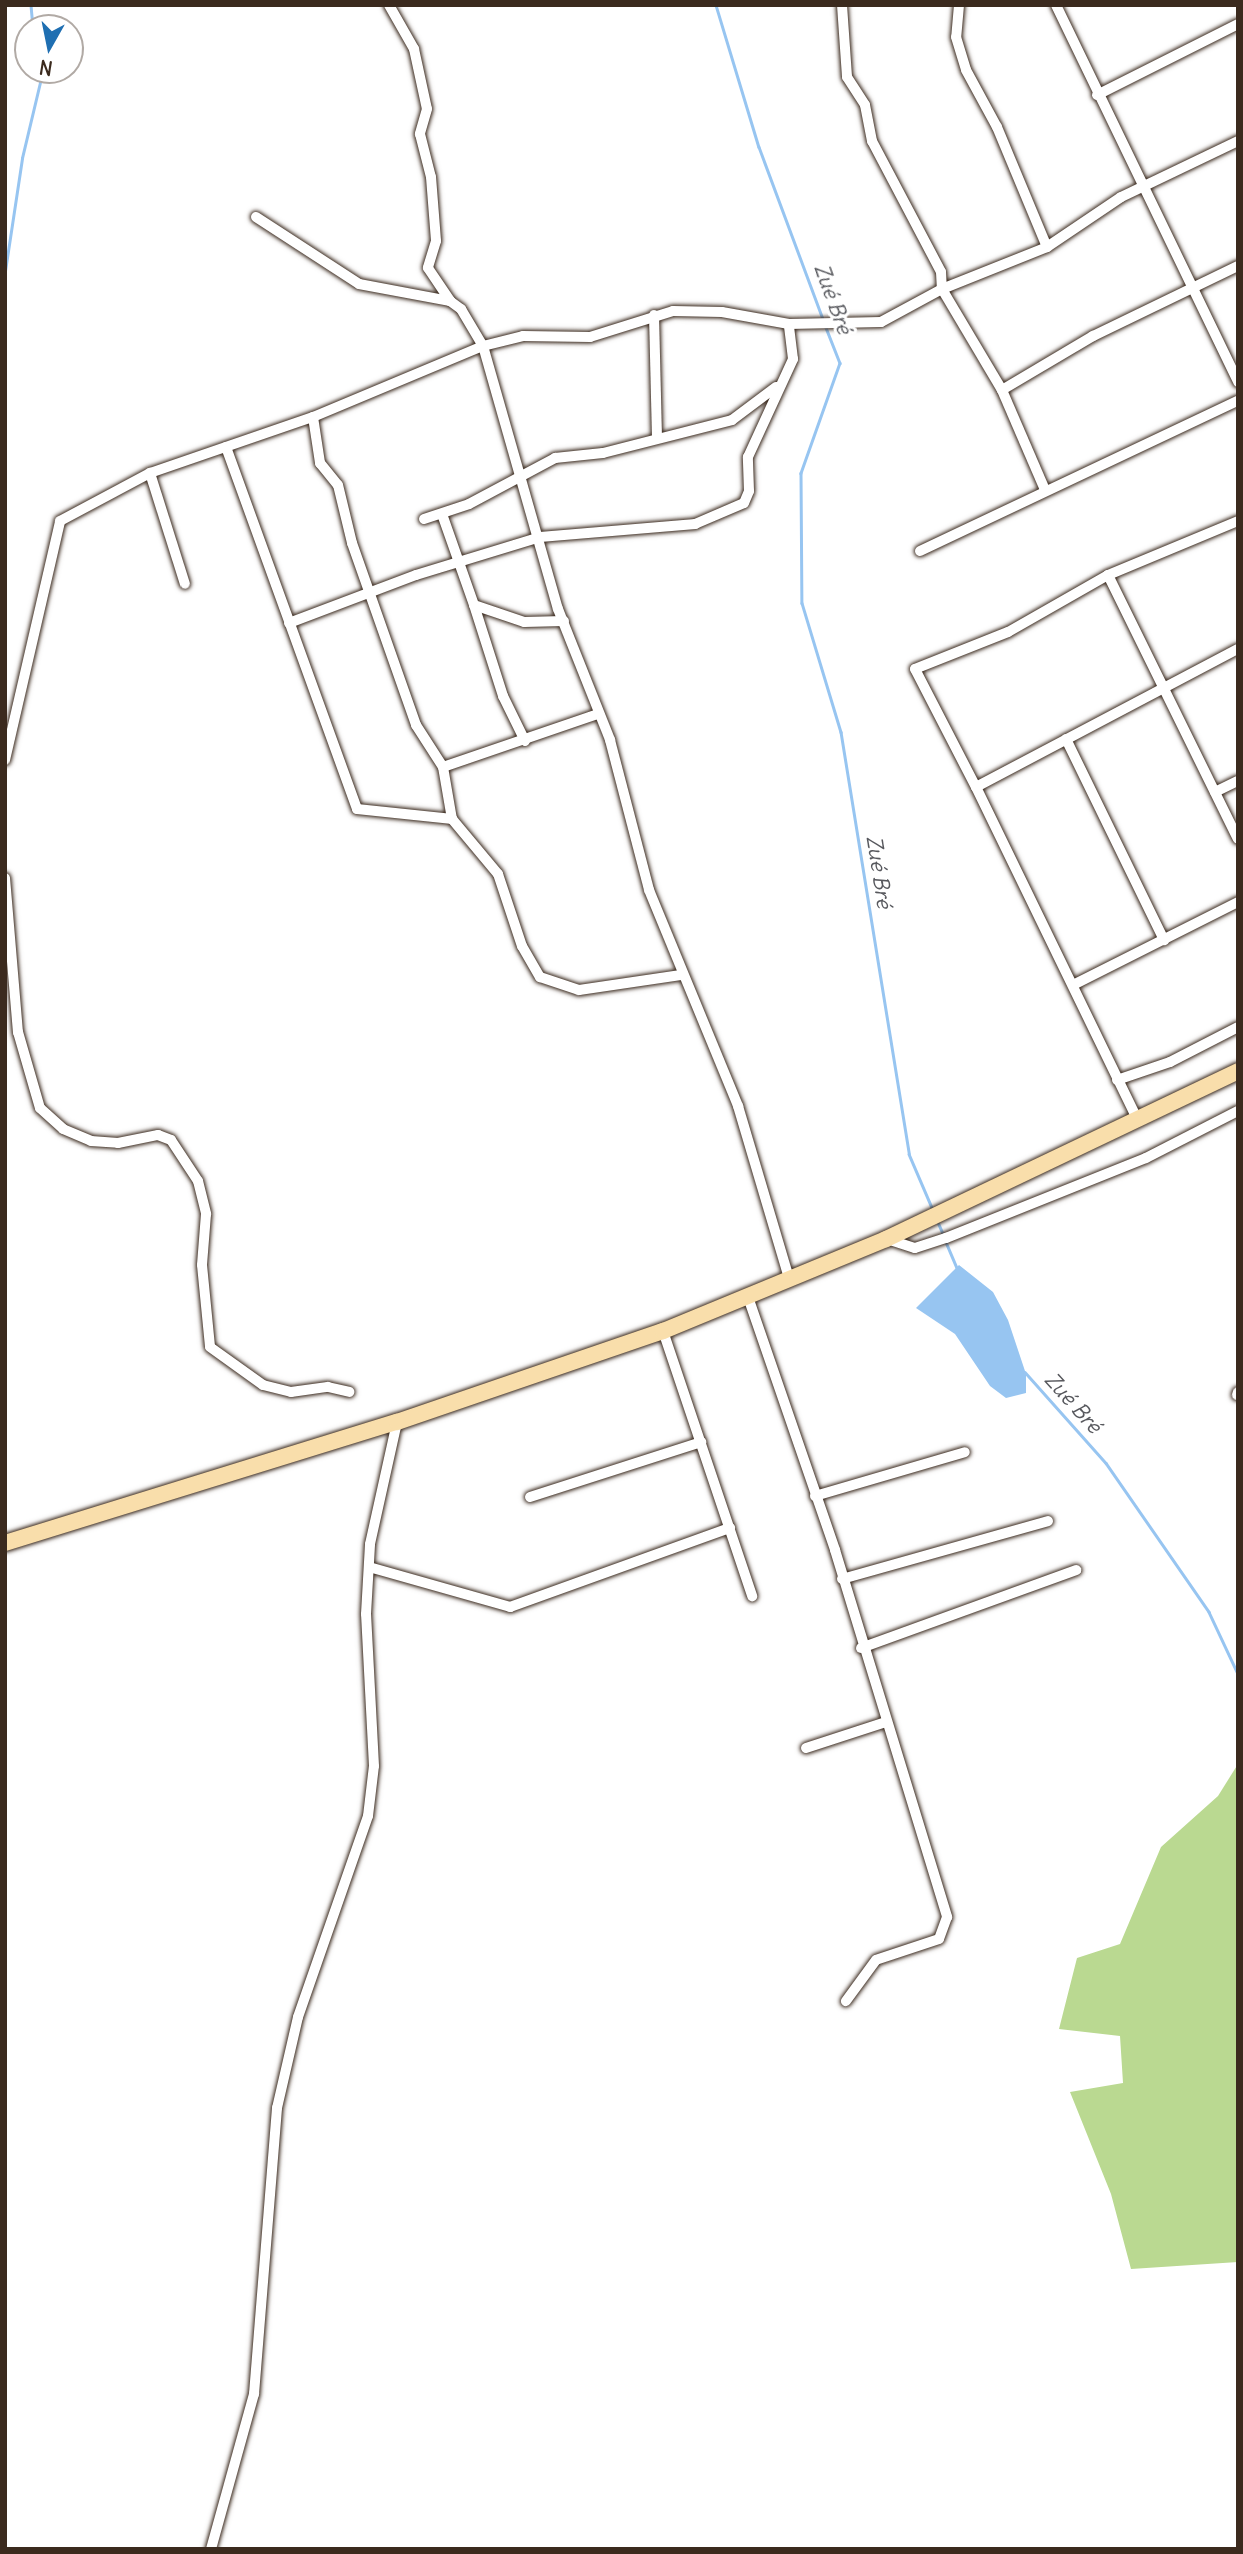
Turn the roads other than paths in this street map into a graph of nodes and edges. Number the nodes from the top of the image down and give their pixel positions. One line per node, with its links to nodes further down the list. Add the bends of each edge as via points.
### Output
1 (389, 5): 14 (street, via 414,50 427,109 420,134 431,177 436,241 428,268)
2 (842, 5): 12 (street, via 847,77 864,106 872,141 941,272)
3 (959, 5): 10 (street, via 956,37 966,71 1002,139)
4 (1056, 5): 6 (street)
5 (1238, 24): 6 (street)
6 (1097, 95): 8 (street)
7 (1238, 141): 8 (street)
8 (1143, 187): 10 (street); 13 (street)
9 (256, 218): 14 (street, via 359,284)
10 (1047, 247): 12 (street)
11 (1238, 266): 13 (street)
12 (942, 289): 16 (street, via 881,322); 20 (street)
13 (1192, 291): 18 (street); 20 (street, via 1093,336)
14 (450, 301): 17 (street, via 461,309)
15 (654, 315): 16 (street, via 722,313); 17 (street, via 590,338 523,336); 23 (street)
16 (789, 324): 19 (street, via 793,359)
17 (483, 346): 22 (street); 25 (street)
18 (1238, 382)
19 (778, 384): 23 (street, via 733,420); 31 (street, via 748,457 749,491 744,503 695,523)
20 (1002, 390): 27 (street)
21 (1238, 401): 27 (street)
22 (313, 417): 24 (street); 36 (street, via 320,463 338,485)
23 (657, 438): 25 (street, via 603,453 555,458)
24 (226, 447): 26 (street); 39 (street)
25 (522, 472): 28 (street, via 469,504); 31 (street)
26 (150, 473): 35 (street); 45 (street, via 60,521)
27 (1045, 489): 32 (street)
28 (442, 514): 29 (street); 33 (street)
29 (424, 519)
30 (1238, 521): 34 (street)
31 (540, 537): 33 (street); 38 (street)
32 (920, 551)
33 (458, 562): 36 (street); 37 (street)
34 (1108, 575): 41 (street); 48 (street, via 1008,632 915,669)
35 (185, 584)
36 (370, 593): 39 (street); 46 (street, via 416,725)
37 (474, 605): 38 (street, via 524,622); 44 (street, via 503,696)
38 (564, 621): 42 (street)
39 (289, 624): 50 (street, via 357,809)
40 (1238, 649): 41 (street)
41 (1164, 688): 43 (street); 49 (street)
42 (598, 714): 44 (street); 55 (street, via 610,740 649,890)
43 (1066, 739): 48 (street); 54 (street)
44 (525, 741): 46 (street, via 495,745)
45 (5, 760)
46 (443, 766): 50 (street)
47 (1238, 781): 49 (street)
48 (976, 787): 56 (street)
49 (1215, 792): 51 (street)
50 (452, 820): 55 (street, via 498,874 522,946 540,978 579,990)
51 (1238, 839)
52 (5, 878): 66 (street, via 18,1032 40,1108 63,1129 91,1141 118,1143 158,1135 170,1140 198,1181 206,1213 202,1265 209,1347 263,1385 291,1392 328,1387)
53 (1238, 902): 54 (street)
54 (1164, 940): 56 (street)
55 (681, 975): 63 (street, via 738,1106)
56 (1073, 985): 59 (street)
57 (1238, 1027): 59 (street, via 1170,1062)
58 (1238, 1071): 61 (main road)
59 (1118, 1080): 61 (street)
60 (1238, 1111): 62 (street, via 1146,1158 946,1238 915,1248)
61 (1138, 1121): 62 (main road)
62 (886, 1239): 63 (main road)
63 (789, 1278): 64 (main road)
64 (748, 1297): 65 (main road); 70 (street)
65 (663, 1331): 67 (main road); 68 (street)
66 (349, 1392)
67 (397, 1422): 74 (main road); 75 (street, via 378,1494)
68 (701, 1442): 71 (street); 73 (street)
69 (965, 1451): 70 (street)
70 (815, 1496): 77 (street)
71 (530, 1497)
72 (1048, 1521): 77 (street)
73 (730, 1528): 75 (street, via 510,1607); 78 (street)
74 (5, 1542)
75 (369, 1567): 83 (street, via 374,1766 368,1816 299,2017 277,2108 254,2394)
76 (1076, 1570): 79 (street)
77 (842, 1579): 79 (street)
78 (752, 1596)
79 (860, 1648): 80 (street)
80 (886, 1722): 81 (street); 82 (street, via 947,1917 939,1938 876,1960)
81 (806, 1748)
82 (846, 2001)
83 (211, 2549)

